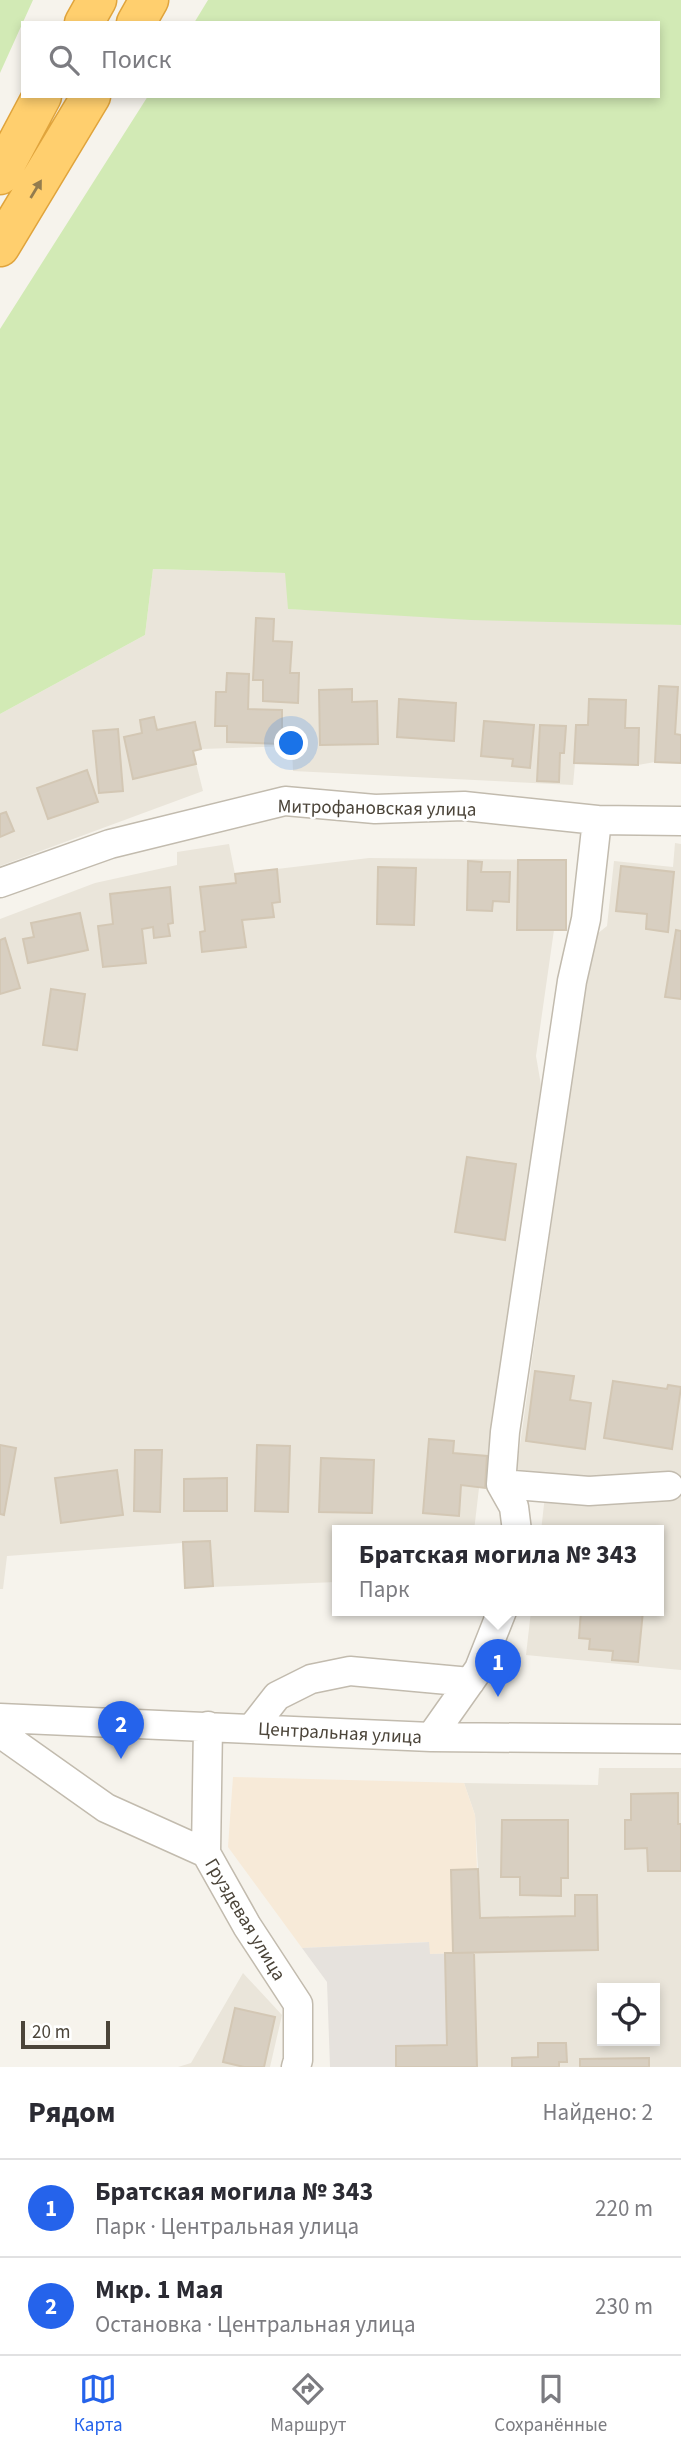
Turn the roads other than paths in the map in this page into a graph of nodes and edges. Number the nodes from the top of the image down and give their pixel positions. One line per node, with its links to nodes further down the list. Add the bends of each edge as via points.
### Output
1 (97, 0): 3 (highway)
2 (149, 0): 4 (highway)
3 (85, 21)
4 (137, 21)
5 (41, 98): 7 (highway)
6 (90, 98): 8 (highway, one-way to 6)
7 (0, 175)
8 (0, 247)
9 (597, 820): 10 (street, Митрофановская улица); 11 (street, Митрофановская улица, via 464,806 375,809 285,801 110,844); 12 (street)
10 (681, 821)
11 (0, 883)
12 (501, 1484): 13 (street, via 589,1491); 14 (street, via 514,1507)
13 (669, 1486)
14 (516, 1525)
15 (500, 1616): 16 (street)
16 (470, 1682): 19 (street, via 350,1671 311,1679 277,1696); 21 (street)
17 (0, 1718): 18 (street, Центральная улица)
18 (208, 1726): 19 (street, Центральная улица); 23 (street, Груздевая улица)
19 (252, 1728): 21 (street, Центральная улица)
20 (0, 1733): 23 (street, via 106,1808)
21 (431, 1737): 22 (street, Центральная улица)
22 (681, 1739)
23 (206, 1853): 24 (street, Груздевая улица, via 298,2004)
24 (296, 2067)

